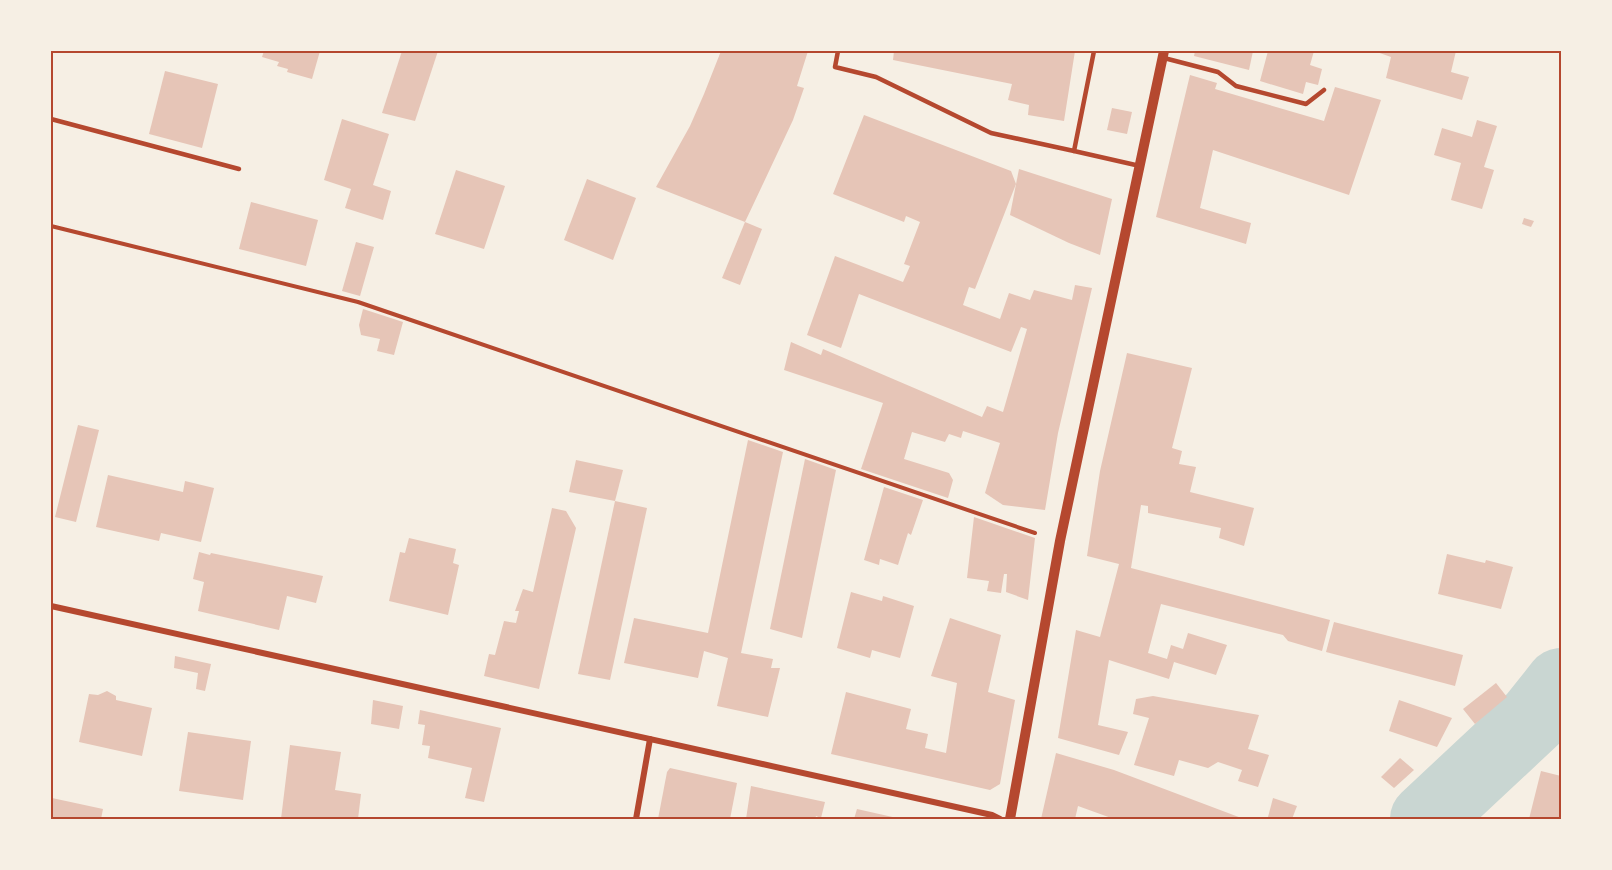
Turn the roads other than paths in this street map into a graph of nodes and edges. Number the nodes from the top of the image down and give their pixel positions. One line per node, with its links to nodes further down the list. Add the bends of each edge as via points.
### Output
1 (838, 51): 6 (lane, via 835,67 876,77 991,133)
2 (1094, 51): 6 (lane)
3 (1164, 54): 4 (lane, via 1218,72 1236,86 1306,104); 7 (street)
4 (1324, 90)
5 (51, 120): 8 (lane)
6 (1074, 151): 7 (lane)
7 (1140, 166): 13 (street, via 1060,542)
8 (239, 169)
9 (51, 606): 10 (street)
10 (650, 739): 11 (street); 12 (street)
11 (636, 819)
12 (1000, 819)
13 (1010, 819)

